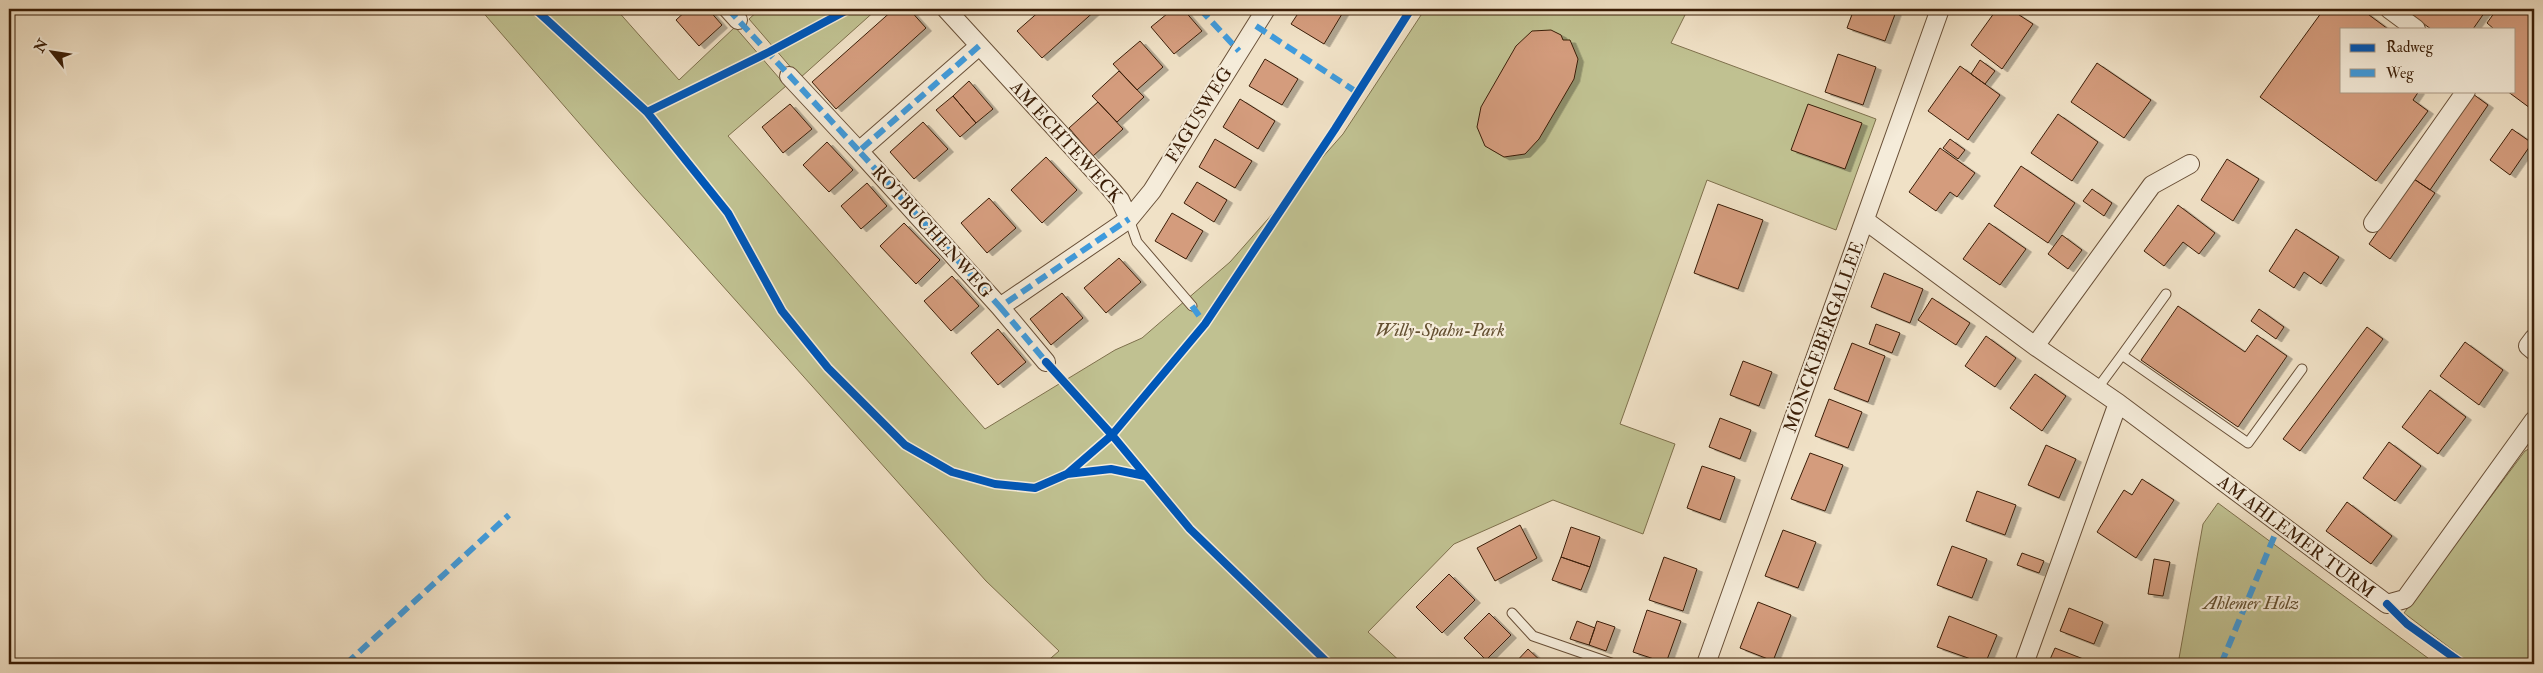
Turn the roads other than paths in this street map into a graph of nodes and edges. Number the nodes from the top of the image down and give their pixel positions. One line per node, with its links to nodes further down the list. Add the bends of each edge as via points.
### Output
1 (946, 9): 6 (street, AM ECHTEWECK)
2 (1266, 9): 11 (street, FAGUSWEG, via 1152,191)
3 (1940, 9): 12 (street, MÖNCKEBERGALLEE)
4 (2388, 9): 5 (street)
5 (2415, 28)
6 (979, 46): 9 (street, ROTBUCHENWEG); 11 (street, AM ECHTEWECK, via 1110,187)
7 (790, 76): 9 (street, ROTBUCHENWEG)
8 (2465, 92): 13 (street)
9 (859, 151): 16 (street, ROTBUCHENWEG)
10 (2190, 164): 18 (street, via 2152,185)
11 (1130, 219): 15 (lane, AM ECHTEWECK, via 1137,242); 16 (street, ROTBUCHENWEG)
12 (1866, 221): 18 (street, AM AHLEMER TURM); 28 (street, MÖNCKEBERGALLEE)
13 (2373, 223)
14 (2166, 294): 20 (lane)
15 (1192, 306)
16 (1000, 307): 21 (street)
17 (2534, 338): 19 (street, via 2528,346)
18 (2035, 346): 23 (street, AM AHLEMER TURM)
19 (2534, 351)
20 (2122, 355): 22 (lane, via 2248,443); 23 (lane)
21 (1046, 362)
22 (2302, 369)
23 (2097, 389): 24 (street, AM AHLEMER TURM)
24 (2118, 403): 25 (street, AM AHLEMER TURM, via 2387,604 2405,600); 29 (street)
25 (2534, 420)
26 (1512, 613): 27 (lane, via 1533,636)
27 (1614, 664)
28 (1706, 664)
29 (2024, 664)

